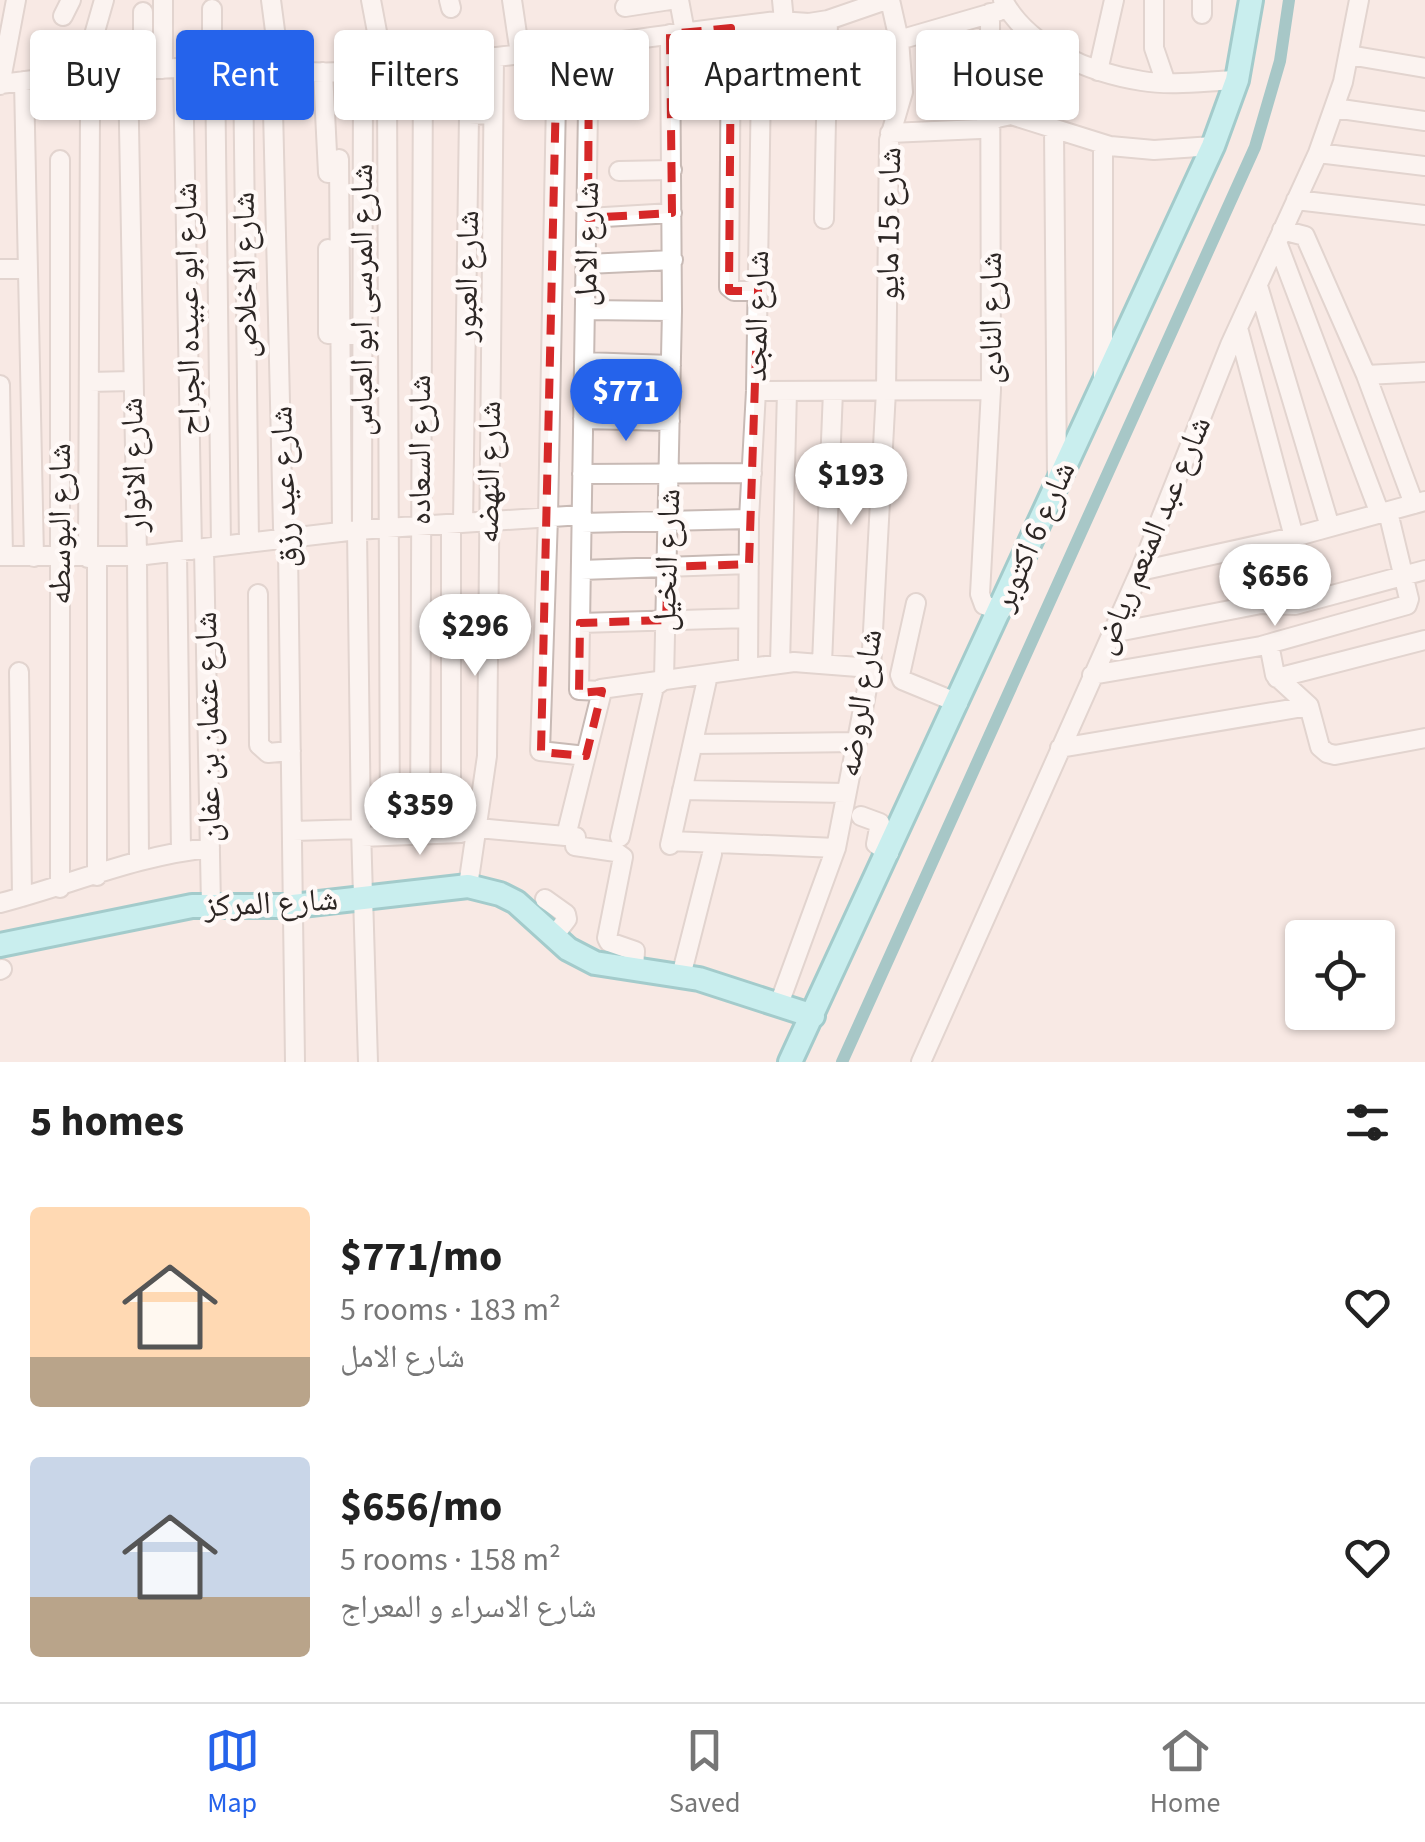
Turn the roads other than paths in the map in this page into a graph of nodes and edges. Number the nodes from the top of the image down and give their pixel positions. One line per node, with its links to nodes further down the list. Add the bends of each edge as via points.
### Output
1 (16, 0): 47 (street)
2 (104, 0): 23 (street)
3 (163, 0): 36 (street)
4 (271, 0): 26 (street, شارع عيد رزق)
5 (371, 0): 27 (street)
6 (512, 0): 28 (street)
7 (670, 0): 15 (street)
8 (679, 0): 29 (street, شارع النخيل)
9 (782, 0): 20 (street)
10 (888, 0): 19 (street); 31 (street, شارع 15 مايو)
11 (1114, 0): 41 (street)
12 (1154, 0): 46 (street, via 1154,48)
13 (1251, 0): 44 (main road, شارع 6 اكتوبر)
14 (1359, 0): 33 (street, شارع عبد المنعم رياض)
15 (625, 7)
16 (1000, 7): 31 (street); 41 (street, via 1033,36)
17 (212, 9): 25 (street)
18 (143, 12): 24 (street, شارع الانوار)
19 (828, 20): 20 (street); 80 (street)
20 (784, 21): 21 (street)
21 (762, 23): 22 (street); 87 (street, شارع المجد)
22 (730, 28): 30 (street); 87 (street, via 729,288)
23 (98, 30)
24 (141, 30)
25 (213, 30)
26 (273, 30)
27 (377, 30)
28 (516, 30)
29 (677, 30)
30 (709, 30)
31 (899, 40): 66 (street, شارع 15 مايو, via 904,92)
32 (514, 55): 34 (street)
33 (1349, 55): 35 (street); 48 (street, شارع عبد المنعم رياض)
34 (494, 57)
35 (1425, 68)
36 (163, 69): 37 (street); 38 (street)
37 (176, 69)
38 (156, 70)
39 (314, 71): 42 (street)
40 (334, 71): 42 (street)
41 (1098, 71): 46 (street)
42 (323, 72): 72 (street)
43 (30, 80): 45 (street)
44 (1237, 80): 46 (street); 68 (main road, شارع 6 اكتوبر)
45 (24, 81): 47 (street); 85 (street)
46 (1166, 83)
47 (0, 84)
48 (1334, 108): 63 (street); 69 (street, شارع عبد المنعم رياض)
49 (90, 120): 98 (street)
50 (135, 120): 97 (street, شارع الانوار)
51 (185, 120): 127 (street, شارع ابو عبيده الجراح)
52 (212, 120): 127 (street)
53 (243, 120): 126 (street, شارع الاخلاص)
54 (277, 120): 125 (street, شارع عيد رزق)
55 (362, 120): 70 (street, شارع المرسى ابو العباس)
56 (385, 120): 122 (street)
57 (422, 120): 120 (street, شارع السعاده)
58 (469, 120): 119 (street, شارع العبور)
59 (493, 120): 118 (street, شارع النهضه)
60 (556, 120): 114 (street)
61 (589, 120): 79 (street, شارع الامل)
62 (674, 120): 74 (street, شارع النخيل)
63 (1425, 121)
64 (992, 122): 65 (street, via 1011,115); 66 (street, via 980,129); 102 (street, شارع النادى)
65 (1054, 129): 67 (street); 111 (street)
66 (890, 133): 101 (street, شارع 15 مايو)
67 (1103, 145): 68 (street); 99 (street)
68 (1213, 146): 99 (main road, شارع 6 اكتوبر)
69 (1318, 153): 73 (street); 76 (street, شارع عبد المنعم رياض)
70 (362, 154): 72 (street); 92 (street, شارع المرسى ابو العباس)
71 (60, 160): 131 (street, شارع البوسطه)
72 (334, 160): 91 (street, via 328,334)
73 (1425, 166)
74 (672, 170): 75 (street); 77 (street, شارع النخيل)
75 (618, 171)
76 (1296, 200): 78 (street); 81 (street, شارع عبد المنعم رياض)
77 (672, 213): 79 (street); 82 (street, شارع النخيل)
78 (1425, 215)
79 (588, 218): 83 (street, شارع الامل)
80 (824, 219)
81 (1280, 236): 86 (street, شارع عبد المنعم رياض); 96 (street, via 1305,236); 113 (street)
82 (672, 260): 83 (street); 89 (street, شارع النخيل)
83 (587, 264): 88 (street, شارع الامل)
84 (0, 268): 85 (street)
85 (28, 269): 130 (street)
86 (1258, 286): 90 (street, شارع عبد المنعم رياض); 121 (street)
87 (758, 291): 103 (street, شارع المجد)
88 (586, 310): 89 (street); 93 (street, شارع الامل)
89 (672, 310): 94 (street, شارع النخيل)
90 (1238, 328): 124 (street); 137 (street, شارع عبد المنعم رياض)
91 (341, 335): 92 (street); 123 (street)
92 (362, 335): 123 (street, شارع المرسى ابو العباس)
93 (584, 362): 94 (street); 106 (street, شارع الامل)
94 (671, 364): 107 (street, شارع النخيل)
95 (1425, 372): 96 (street)
96 (1366, 375): 112 (street)
97 (132, 381): 98 (street); 129 (street, شارع الانوار)
98 (89, 382): 132 (street)
99 (1102, 382): 111 (main road, شارع 6 اكتوبر)
100 (0, 385): 128 (street)
101 (886, 390): 102 (street); 105 (street); 151 (street, شارع الروضه)
102 (991, 390): 141 (street, شارع النادى, via 980,594 984,605)
103 (756, 391): 104 (street); 108 (street, شارع المجد)
104 (787, 391): 105 (street); 148 (street)
105 (833, 391): 149 (street)
106 (583, 419): 107 (street); 109 (street, شارع الامل)
107 (670, 421): 110 (street, شارع النخيل)
108 (752, 473): 110 (street); 115 (street, شارع المجد)
109 (582, 474): 110 (street); 116 (street, شارع الامل)
110 (670, 474): 117 (street, شارع النخيل)
111 (1057, 485): 141 (main road, شارع 6 اكتوبر)
112 (1420, 503): 113 (street)
113 (1384, 513): 121 (street); 138 (street)
114 (548, 517): 116 (street); 118 (street); 165 (street, via 540,750)
115 (749, 518): 117 (street); 133 (street, شارع المجد)
116 (582, 519): 117 (street); 135 (street, شارع الامل)
117 (669, 520): 134 (street, شارع النخيل)
118 (489, 521): 119 (street); 169 (street, شارع النهضه, via 487,756)
119 (457, 523): 120 (street); 173 (street, شارع العبور)
120 (420, 526): 122 (street); 172 (street, شارع السعاده)
121 (1330, 527): 124 (street)
122 (389, 528): 123 (street); 174 (street)
123 (354, 530): 125 (street); 171 (street, شارع المرسى ابو العباس)
124 (1294, 537): 137 (street)
125 (286, 540): 126 (street); 164 (street, شارع عيد رزق)
126 (249, 543): 127 (street)
127 (198, 549): 129 (street); 177 (street, شارع عثمان بن عفان); 179 (street, شارع ابو عبيده الجراح)
128 (2, 556): 130 (street)
129 (137, 556): 132 (street); 182 (street, شارع الانوار)
130 (34, 557): 131 (street)
131 (60, 558): 132 (street); 185 (street, شارع البوسطه)
132 (93, 558): 183 (street)
133 (749, 564): 134 (street); 142 (street, شارع المجد)
134 (668, 567): 135 (street); 143 (street, شارع النخيل)
135 (581, 570): 144 (street, شارع الامل)
136 (1425, 570): 138 (street)
137 (1140, 572): 145 (street, شارع عبد المنعم رياض)
138 (1404, 576): 145 (street, via 1295,605 1261,604); 147 (street, via 1405,606)
139 (258, 594): 164 (street, via 259,745 265,752)
140 (916, 603): 158 (street, via 900,676)
141 (1000, 611): 158 (main road, شارع 6 اكتوبر)
142 (748, 618): 143 (street); 150 (street, شارع المجد)
143 (666, 620): 144 (street); 156 (street, شارع النخيل)
144 (580, 623): 157 (street, شارع الامل, via 579,690)
145 (1112, 634): 154 (street, شارع عبد المنعم رياض)
146 (1425, 640): 155 (street)
147 (1270, 644): 154 (street); 155 (street)
148 (780, 664): 149 (street); 150 (street)
149 (822, 664): 151 (street)
150 (748, 668): 153 (street)
151 (871, 668): 161 (street, شارع الروضه)
152 (19, 672): 186 (street)
153 (708, 675): 156 (street); 162 (street)
154 (1092, 675): 163 (street, شارع عبد المنعم رياض)
155 (1277, 678): 159 (street)
156 (664, 680): 157 (street); 175 (street, شارع النخيل, via 655,686)
157 (601, 689): 165 (street)
158 (958, 703): 180 (main road, شارع 6 اكتوبر)
159 (1308, 706): 160 (street, via 1320,747 1330,754); 163 (street)
160 (1425, 738)
161 (857, 742): 162 (street); 167 (street, شارع الروضه)
162 (692, 744): 166 (street)
163 (1060, 748): 201 (street, شارع عبد المنعم رياض)
164 (291, 751): 170 (street, شارع عيد رزق)
165 (586, 756): 176 (street)
166 (682, 790): 167 (street); 178 (street, via 670,843)
167 (846, 794): 178 (street, شارع الروضه)
168 (861, 816): 180 (street, via 880,824 876,844)
169 (478, 830): 173 (street); 176 (street); 184 (street, شارع النهضه)
170 (292, 831): 171 (street); 191 (street, شارع عيد رزق)
171 (361, 833): 174 (street); 187 (street, شارع المرسى ابو العباس)
172 (420, 834): 173 (street); 174 (street)
173 (450, 834)
174 (390, 836)
175 (620, 837)
176 (574, 840): 194 (street, via 623,856 607,938 635,950)
177 (210, 848): 179 (street); 190 (street, شارع عثمان بن عفان)
178 (836, 848): 196 (street, شارع الروضه)
179 (181, 851): 182 (street)
180 (889, 853): 197 (main road, شارع 6 اكتوبر)
181 (712, 854): 195 (street)
182 (139, 859): 183 (street)
183 (97, 876): 185 (street)
184 (468, 886): 187 (main road, شارع المركز); 192 (main road, شارع المركز, via 516,902)
185 (60, 888): 186 (street)
186 (22, 897): 189 (street)
187 (364, 898): 191 (main road, شارع المركز); 199 (street, شارع المرسى ابو العباس)
188 (545, 899): 192 (street, via 566,914)
189 (0, 903)
190 (211, 905): 191 (main road, شارع المركز); 193 (main road, شارع المركز)
191 (293, 906): 198 (street, شارع عيد رزق)
192 (554, 936): 194 (main road, شارع المركز, via 595,963)
193 (0, 945)
194 (634, 970): 195 (main road, شارع المركز)
195 (681, 976): 196 (main road, شارع المركز)
196 (779, 1004): 197 (main road, شارع المركز)
197 (813, 1016): 200 (main road, شارع 6 اكتوبر)
198 (295, 1062)
199 (368, 1062)
200 (790, 1062)
201 (921, 1062)

